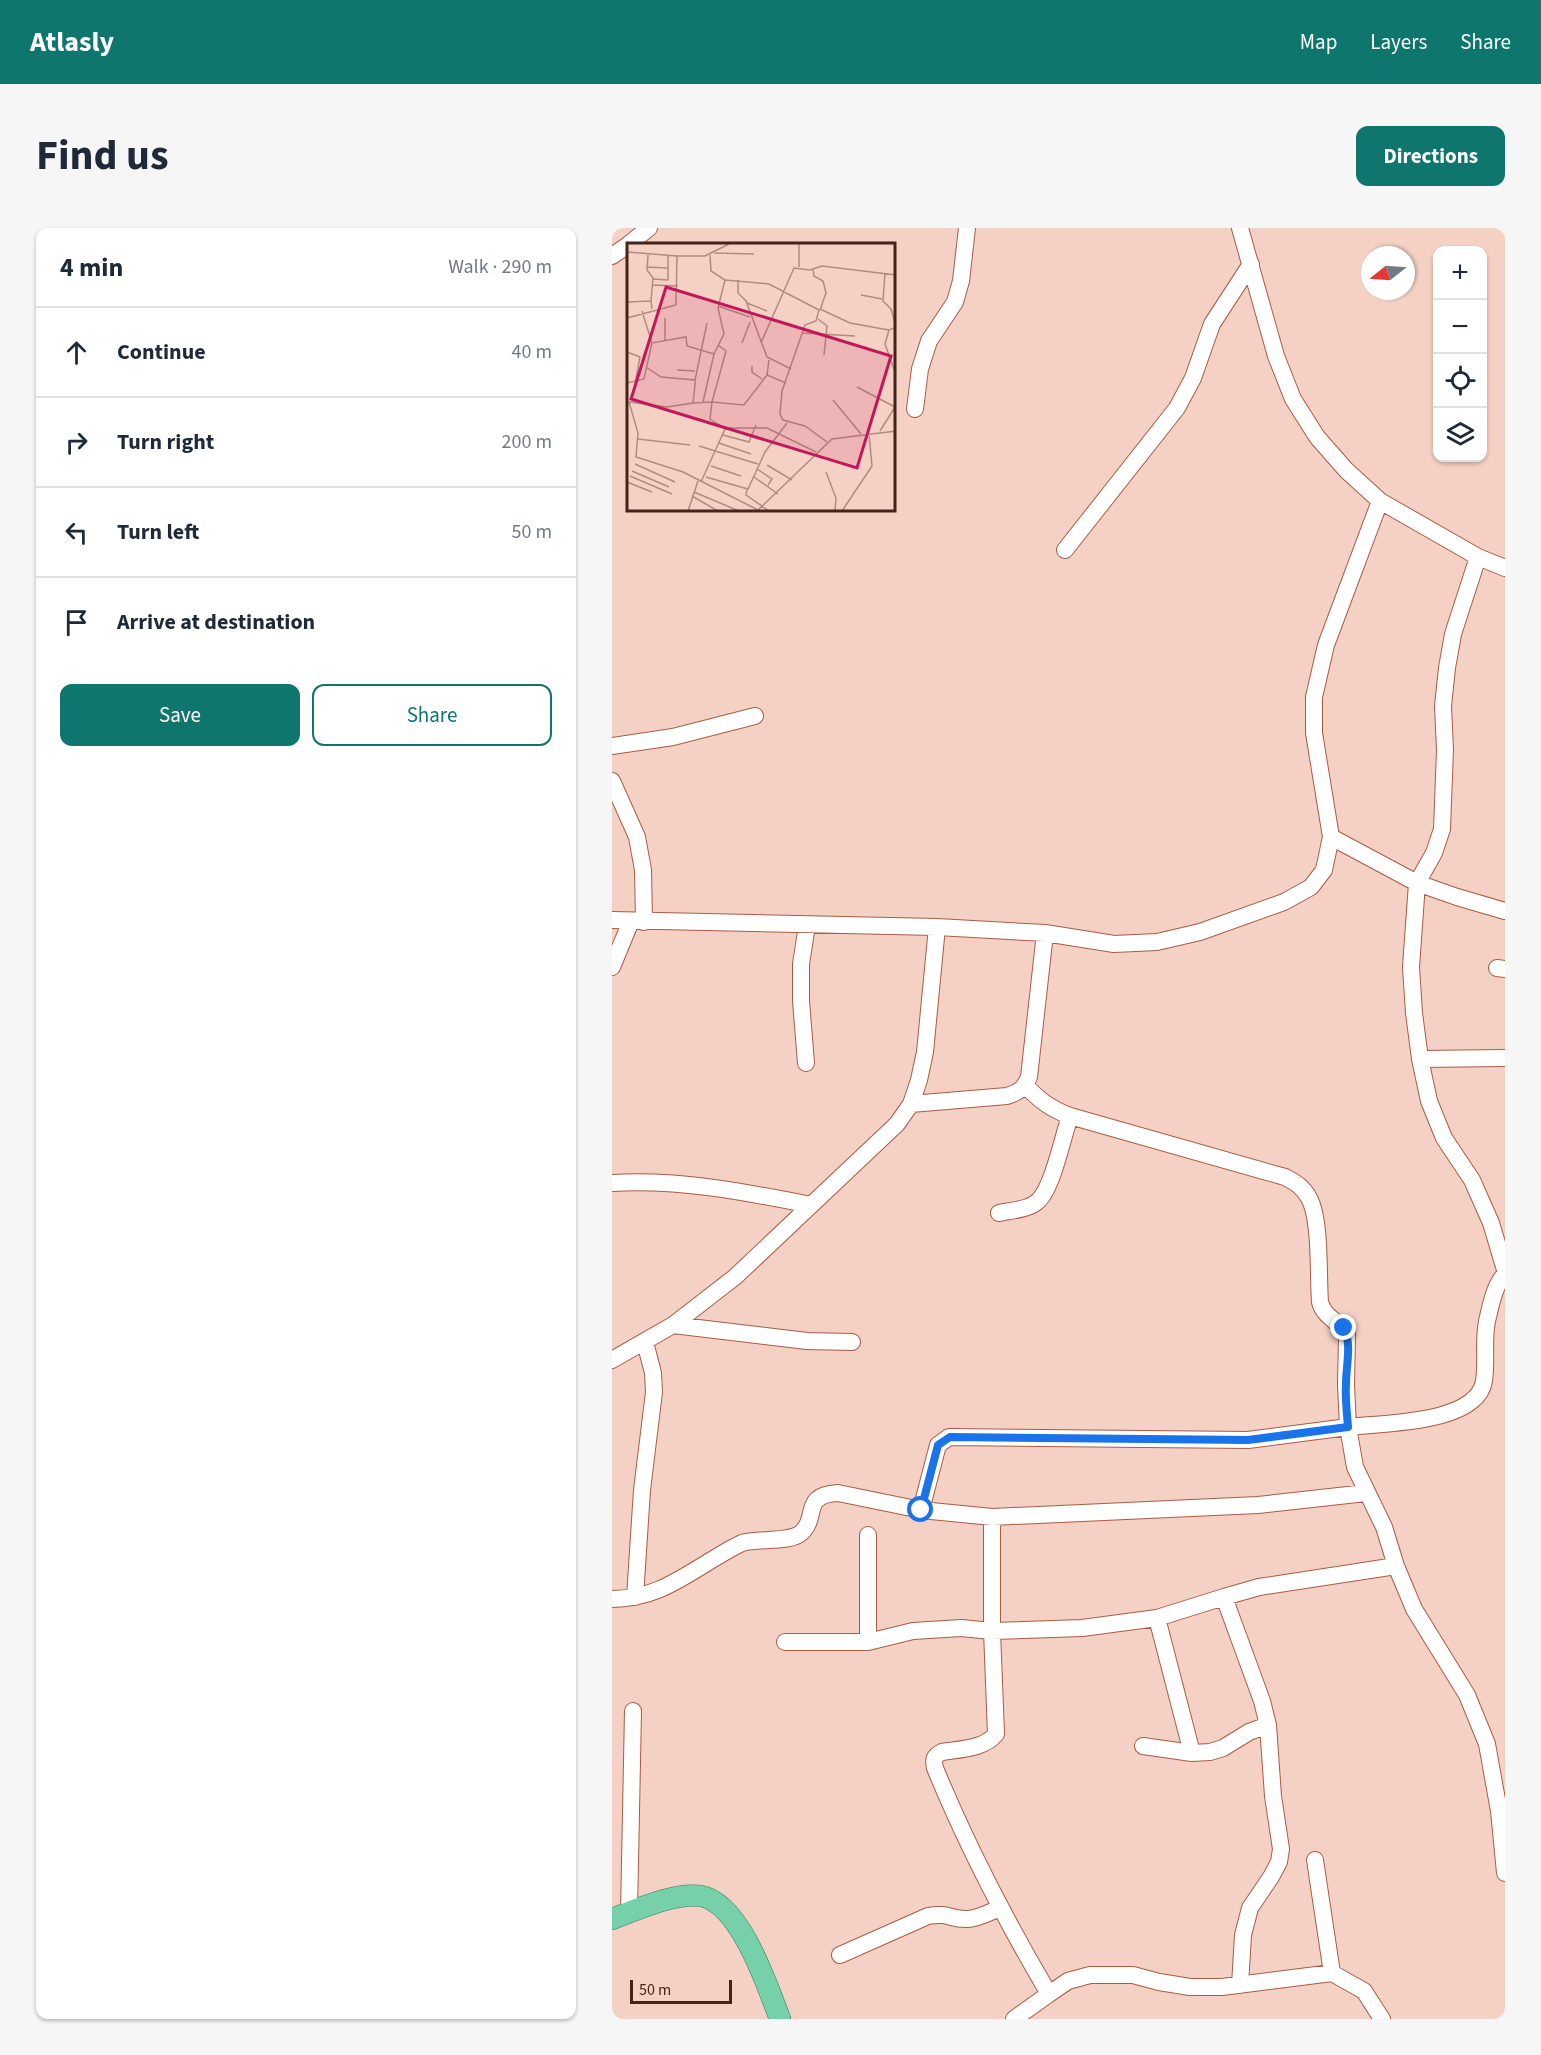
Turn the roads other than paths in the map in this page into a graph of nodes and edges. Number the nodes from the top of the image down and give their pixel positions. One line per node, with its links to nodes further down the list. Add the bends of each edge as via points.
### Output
1 (649, 228): 4 (street)
2 (966, 228): 8 (street, via 961,281 955,302 929,341 920,369)
3 (1240, 228): 7 (street)
4 (631, 243)
5 (627, 246): 6 (street)
6 (612, 256)
7 (1251, 264): 9 (street, via 1276,356 1293,399 1317,437); 10 (street, via 1212,324 1193,378 1177,408)
8 (915, 410)
9 (1380, 501): 11 (street); 16 (street, via 1326,645 1314,697 1314,733)
10 (1065, 550)
11 (1478, 557): 12 (street); 17 (street, via 1453,634 1447,668 1442,829)
12 (1505, 568)
13 (755, 716): 14 (street, via 673,737)
14 (612, 746)
15 (612, 781): 20 (street, via 637,837 643,870)
16 (1331, 837): 17 (street); 23 (street, via 1324,870 1311,887 1284,902 1200,932 1157,942 1114,944)
17 (1417, 883): 18 (street); 26 (street, via 1411,967)
18 (1505, 911)
19 (612, 920): 20 (street)
20 (638, 922): 21 (street); 24 (street)
21 (807, 925): 22 (street); 27 (street, via 801,964)
22 (937, 927): 23 (street); 29 (street, via 925,1052)
23 (1045, 933): 28 (street)
24 (612, 967)
25 (1505, 1058): 26 (street)
26 (1420, 1059): 34 (street, via 1429,1101 1444,1138 1472,1180 1491,1223)
27 (806, 1063)
28 (1026, 1086): 29 (street, via 1007,1096); 30 (street, via 1052,1109)
29 (911, 1104): 32 (street, via 897,1124)
30 (1070, 1116): 33 (street, via 1047,1189 1038,1202); 39 (street, via 1285,1177 1299,1185 1310,1200 1316,1220 1322,1310 1347,1335)
31 (612, 1183): 32 (street, via 644,1181 738,1190)
32 (811, 1205): 35 (street, via 735,1277)
33 (999, 1213)
34 (1505, 1272): 39 (street, via 1485,1333 1484,1381 1472,1402 1437,1417)
35 (673, 1325): 36 (street); 37 (street, via 807,1341)
36 (645, 1342): 38 (street); 45 (street, via 654,1392)
37 (852, 1342)
38 (612, 1360)
39 (1348, 1427): 40 (street, via 1355,1467); 41 (street, via 1238,1441 950,1437 938,1445)
40 (1366, 1493): 42 (street, via 1258,1505); 44 (street, via 1384,1527)
41 (921, 1510): 42 (street); 45 (street, via 827,1494 812,1506 800,1534 744,1542 678,1581)
42 (992, 1517): 49 (street)
43 (868, 1535): 51 (street)
44 (1396, 1566): 46 (street, via 1259,1587); 57 (street, via 1414,1609 1467,1695 1486,1744 1499,1811)
45 (635, 1597): 47 (street)
46 (1224, 1597): 48 (street); 53 (street)
47 (612, 1599)
48 (1157, 1618): 49 (street, via 1082,1628); 55 (street)
49 (992, 1631): 51 (street, via 913,1630); 58 (street, via 996,1734 991,1741 942,1752 933,1760)
50 (785, 1642): 51 (street)
51 (868, 1642)
52 (633, 1711): 59 (street, via 632,1787)
53 (1268, 1725): 55 (street, via 1223,1748); 62 (street, via 1281,1849 1271,1878 1250,1908 1243,1935)
54 (1143, 1746): 55 (street)
55 (1192, 1753)
56 (1315, 1860): 61 (street)
57 (1505, 1873)
58 (1000, 1908): 60 (street, via 973,1919 940,1913 928,1916); 63 (street)
59 (620, 1916): 64 (main road, via 680,1897 700,1896 719,1903 732,1916 748,1944)
60 (840, 1955)
61 (1332, 1973): 62 (street); 66 (street, via 1364,1991)
62 (1240, 1985): 63 (street, via 1190,1987 1111,1974 1068,1981)
63 (1048, 1994): 65 (street)
64 (780, 2019)
65 (1014, 2019)
66 (1382, 2019)

